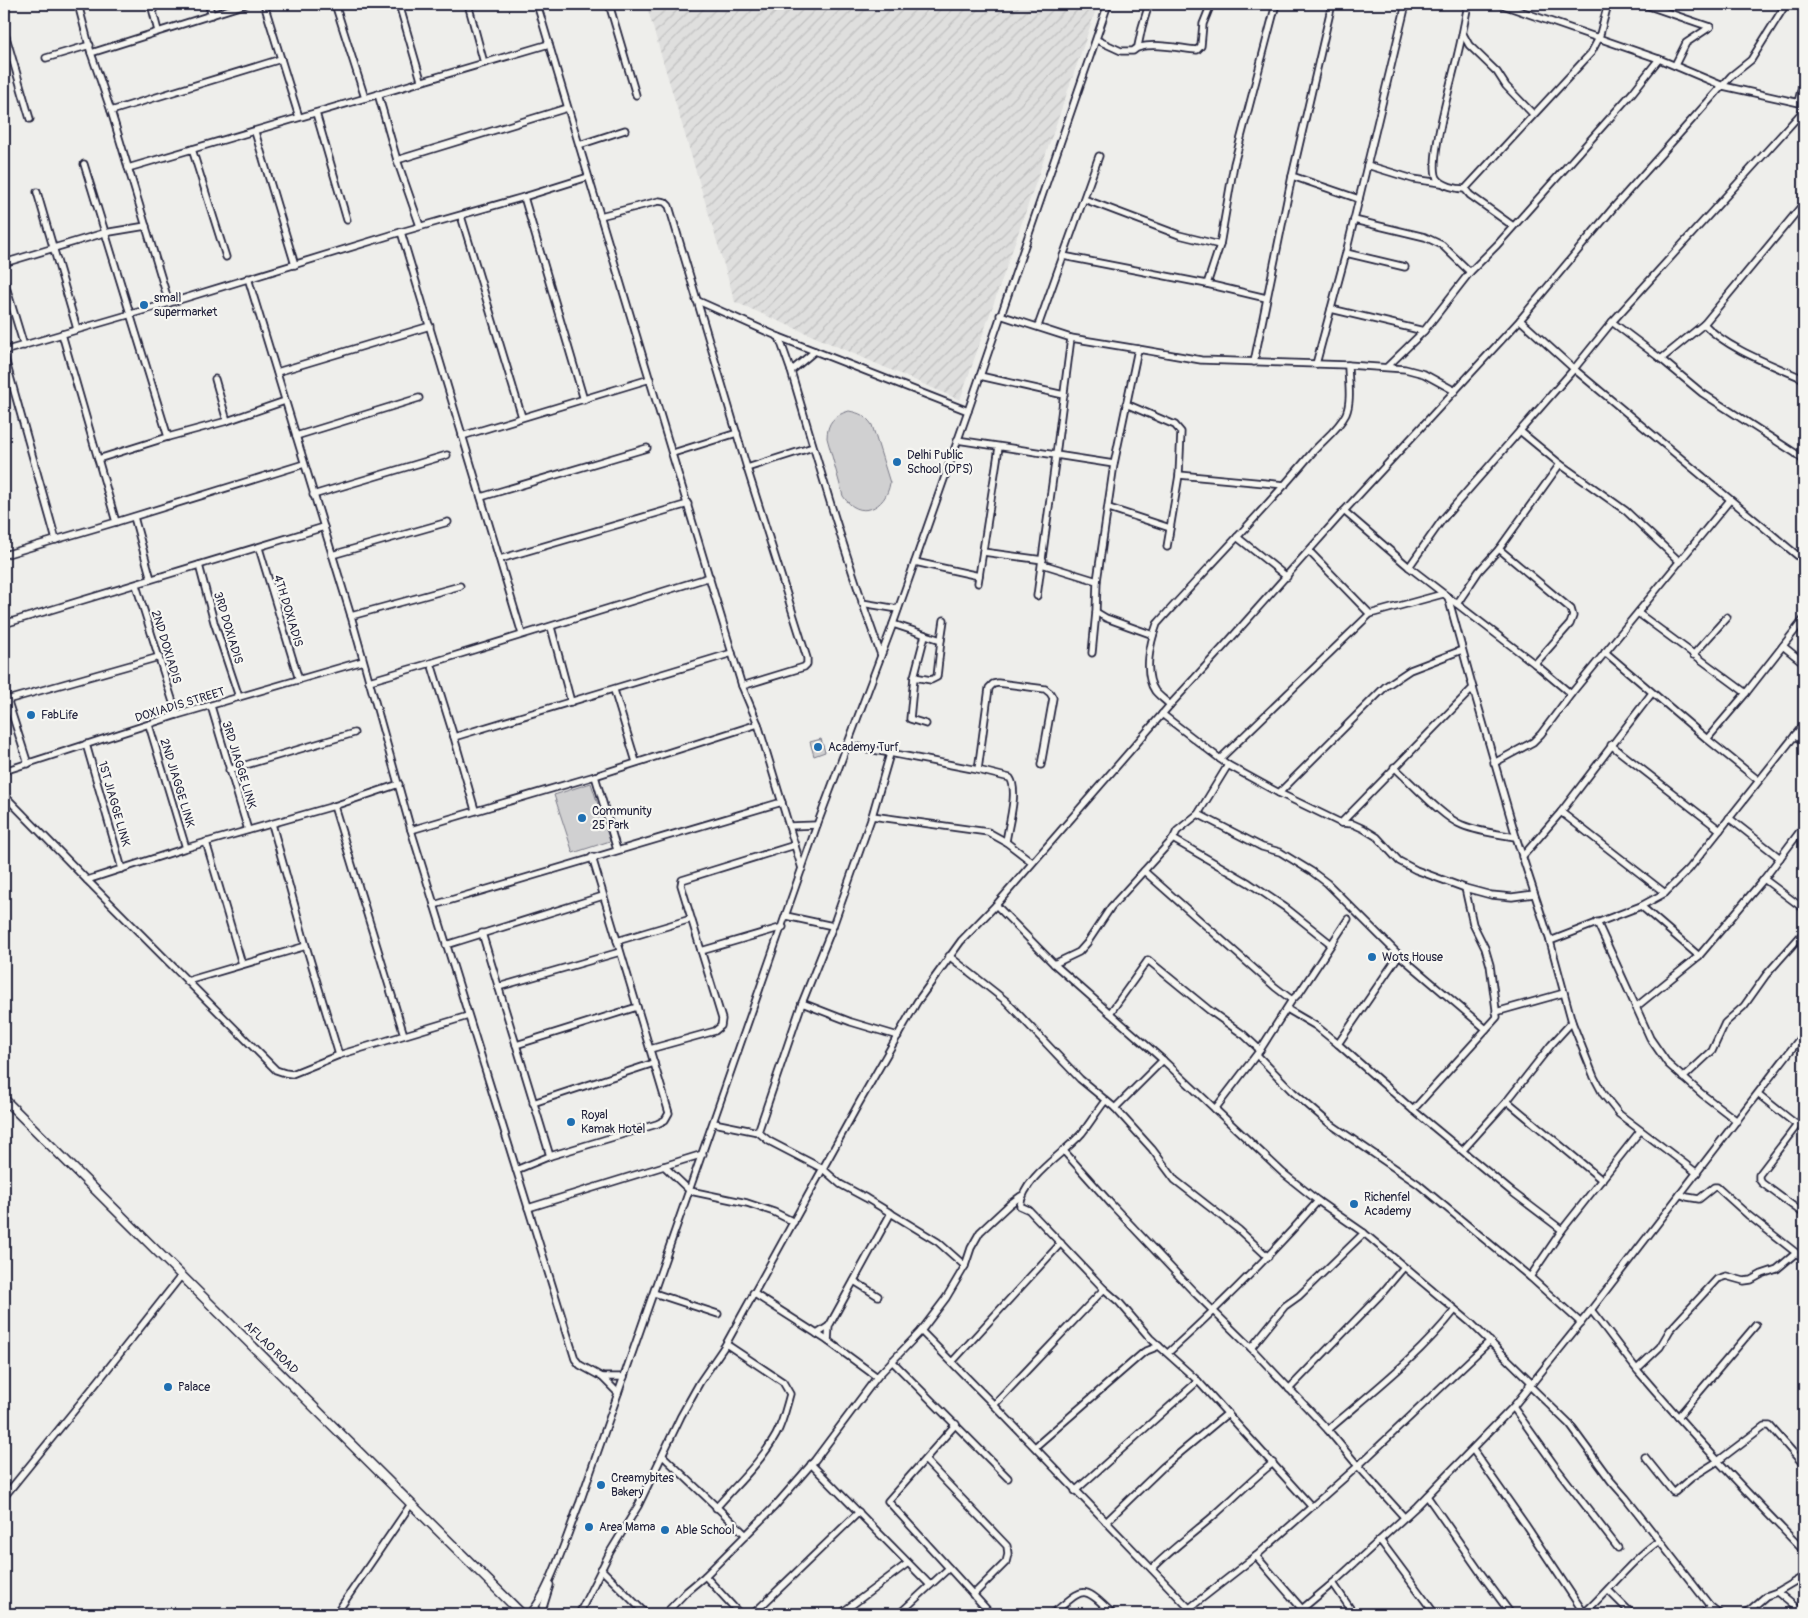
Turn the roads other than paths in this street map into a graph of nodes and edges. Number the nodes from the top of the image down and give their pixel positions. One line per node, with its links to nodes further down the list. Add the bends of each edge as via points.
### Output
1 (78, 4): 29 (street)
2 (151, 4): 24 (street)
3 (208, 4): 22 (street)
4 (246, 4): 22 (street)
5 (264, 4): 33 (street)
6 (335, 4): 42 (street)
7 (399, 4): 38 (street)
8 (468, 4): 35 (street)
9 (537, 4): 28 (street)
10 (609, 4): 41 (street)
11 (1108, 4): 27 (street)
12 (1149, 4): 30 (street)
13 (1211, 4): 30 (street, via 1203,24 1201,46 1197,50)
14 (1276, 4): 78 (street, via 1234,164)
15 (1332, 4): 61 (street)
16 (1406, 4): 58 (street)
17 (1468, 4): 25 (street)
18 (1500, 4): 26 (street)
19 (1608, 4): 26 (street)
20 (1644, 4): 36 (street, via 1710,27 1686,43)
21 (1786, 4): 39 (street, via 1752,60)
22 (212, 15): 24 (street)
23 (4, 30): 50 (street)
24 (158, 31): 31 (street)
25 (1463, 34): 48 (street, via 1469,45); 62 (street, via 1438,142 1436,171)
26 (1599, 38): 34 (street); 48 (street, via 1584,60)
27 (1097, 40): 30 (street, via 1121,52 1134,51); 95 (street)
28 (549, 44): 35 (street); 44 (street)
29 (90, 45): 31 (street); 32 (street)
30 (1138, 46)
31 (91, 53): 45 (street)
32 (46, 58)
33 (281, 59): 45 (street); 49 (street)
34 (1659, 59): 36 (street); 75 (street)
35 (484, 63): 38 (street)
36 (1675, 65): 39 (street)
37 (1804, 79): 43 (street)
38 (421, 80): 40 (street)
39 (1722, 86): 43 (street); 96 (street, via 1614,207)
40 (378, 94): 42 (street); 56 (street)
41 (636, 95)
42 (365, 98): 47 (street)
43 (1801, 103)
44 (567, 108): 53 (street); 56 (street)
45 (111, 110): 59 (street)
46 (1804, 110): 97 (street)
47 (316, 112): 49 (street); 71 (street)
48 (1533, 114): 63 (street)
49 (298, 117): 52 (street)
50 (30, 119)
51 (626, 130): 53 (street)
52 (254, 132): 54 (street); 84 (street)
53 (579, 145): 60 (street)
54 (192, 149): 59 (street); 82 (street)
55 (1099, 156): 66 (street)
56 (398, 160): 74 (street)
57 (84, 164): 77 (street)
58 (1367, 165): 62 (street); 67 (street)
59 (128, 168): 73 (street)
60 (588, 176): 65 (street); 70 (street)
61 (1292, 176): 67 (street); 90 (street)
62 (1441, 183): 63 (street)
63 (1465, 189): 75 (street)
64 (37, 192): 79 (street)
65 (524, 198): 69 (street); 125 (street)
66 (1084, 199): 78 (street, via 1179,235); 81 (street)
67 (1359, 199): 72 (street)
68 (1804, 203): 98 (street)
69 (461, 216): 74 (street); 129 (street)
70 (600, 216): 91 (street, via 665,202 669,206); 121 (street)
71 (347, 220)
72 (1354, 220): 80 (street); 86 (street, via 1425,237 1442,245)
73 (146, 226): 77 (street); 92 (street)
74 (420, 226): 76 (street)
75 (1513, 226): 86 (street)
76 (401, 232): 84 (street); 99 (street)
77 (104, 233): 79 (street); 94 (street)
78 (1220, 245): 89 (street)
79 (53, 248): 83 (street); 101 (street)
80 (1346, 253): 85 (street); 93 (street)
81 (1064, 256): 89 (street); 100 (street)
82 (226, 257)
83 (4, 263)
84 (295, 265): 87 (street)
85 (1405, 266)
86 (1470, 272): 102 (street)
87 (248, 278): 92 (street); 117 (street)
88 (4, 280): 106 (street)
89 (1207, 284): 90 (street)
90 (1266, 298): 111 (street)
91 (696, 300): 104 (street); 132 (street)
92 (168, 303): 94 (street)
93 (1331, 310): 102 (street); 112 (street)
94 (129, 315): 101 (street); 135 (street)
95 (1000, 315): 100 (street); 118 (street)
96 (1520, 320): 115 (street); 122 (street)
97 (1612, 322): 110 (street); 115 (street)
98 (1704, 324): 110 (street); 119 (street, via 1756,358)
99 (430, 326): 117 (street); 134 (street)
100 (1038, 326): 105 (street)
101 (77, 329): 103 (street)
102 (1424, 331): 114 (street)
103 (62, 334): 106 (street); 143 (street)
104 (780, 337): 108 (street); 116 (street)
105 (1071, 338): 107 (street); 123 (street)
106 (24, 346): 109 (street)
107 (1138, 349): 111 (street, via 1201,360); 127 (street)
108 (816, 351): 116 (street); 128 (street)
109 (4, 353): 163 (street)
110 (1661, 359): 144 (street, via 1702,393)
111 (1254, 362): 112 (street)
112 (1316, 364): 113 (street)
113 (1348, 365): 114 (street); 150 (street, via 1345,415)
114 (1388, 367): 122 (street, via 1424,374)
115 (1574, 369): 131 (street); 153 (street)
116 (791, 371): 137 (street)
117 (277, 372): 126 (street)
118 (980, 376): 123 (street); 128 (street)
119 (1804, 376)
120 (215, 379): 130 (street)
121 (650, 379): 125 (street); 140 (street)
122 (1454, 391): 156 (street)
123 (1064, 395): 142 (street)
124 (419, 398): 133 (street)
125 (584, 400): 129 (street)
126 (285, 401): 130 (street); 133 (street)
127 (1126, 404): 146 (street); 149 (street, via 1175,425 1181,432)
128 (968, 411): 136 (street)
129 (522, 417): 134 (street)
130 (227, 420): 135 (street)
131 (1520, 431): 147 (street); 177 (street, via 1442,520)
132 (737, 433): 140 (street); 148 (street)
133 (296, 436): 145 (street)
134 (462, 436): 152 (street)
135 (168, 437): 143 (street)
136 (957, 440): 138 (street); 173 (street)
137 (813, 447): 148 (street); 188 (street)
138 (999, 447): 142 (street); 168 (street)
139 (647, 448): 152 (street)
140 (673, 454): 154 (street)
141 (447, 455): 151 (street)
142 (1056, 455): 146 (street); 174 (street)
143 (98, 459): 158 (street)
144 (1804, 461)
145 (304, 464): 151 (street); 157 (street)
146 (1114, 464): 155 (street)
147 (1560, 464): 166 (street); 175 (street, via 1626,511)
148 (747, 468): 220 (street, via 807,664)
149 (1179, 475): 150 (street); 161 (street)
150 (1285, 485): 162 (street)
151 (313, 495): 160 (street)
152 (481, 497): 171 (street)
153 (1730, 500): 172 (street); 175 (street)
154 (688, 504): 171 (street); 179 (street)
155 (1109, 508): 161 (street); 182 (street)
156 (1344, 511): 167 (street); 177 (street)
157 (134, 517): 158 (street); 181 (street)
158 (116, 522): 163 (street)
159 (448, 522): 170 (street)
160 (324, 527): 164 (street); 170 (street)
161 (1170, 528): 165 (street)
162 (1237, 537): 180 (street); 203 (street, via 1157,624)
163 (56, 540): 169 (street)
164 (259, 548): 176 (street); 218 (street, 4TH DOXIADIS)
165 (1167, 548)
166 (1499, 549): 189 (street); 216 (street, via 1571,609 1570,624)
167 (1309, 551): 180 (street); 193 (street)
168 (983, 552): 174 (street); 178 (street)
169 (4, 555)
170 (332, 555): 194 (street)
171 (500, 559): 201 (street)
172 (1804, 561)
173 (915, 562): 178 (street); 190 (street)
174 (1043, 562): 182 (street); 186 (street)
175 (1680, 562): 192 (street)
176 (199, 565): 181 (street); 227 (street, 3RD DOXIADIS)
177 (1409, 567): 187 (street)
178 (979, 576): 183 (street)
179 (710, 577): 200 (street); 207 (street)
180 (1286, 577): 230 (street)
181 (151, 579): 184 (street)
182 (1097, 581): 191 (street)
183 (978, 583)
184 (136, 584): 198 (street); 212 (street, 2ND DOXIADIS)
185 (460, 586): 194 (street)
186 (1037, 596)
187 (1445, 596): 189 (street); 193 (street); 206 (street)
188 (862, 603): 190 (street); 211 (street)
189 (1456, 604): 216 (street)
190 (898, 609): 199 (street)
191 (1096, 612): 203 (street); 209 (street)
192 (1638, 613): 208 (street); 210 (street)
193 (1370, 614): 247 (street)
194 (351, 616): 213 (street)
195 (1727, 617): 210 (street)
196 (1804, 619): 205 (street)
197 (944, 620): 204 (street)
198 (4, 624)
199 (893, 624): 202 (street); 211 (street)
200 (551, 627): 201 (street); 229 (street)
201 (522, 634): 214 (street)
202 (924, 635): 204 (street); 217 (street)
203 (1153, 635): 230 (street, via 1150,680 1156,692)
204 (941, 640): 217 (street, via 937,677 931,680)
205 (1783, 646): 215 (street); 225 (street)
206 (1462, 650): 221 (street); 260 (street, via 1410,670 1386,686)
207 (732, 652): 220 (street); 223 (street)
208 (1605, 652): 224 (street); 226 (street)
209 (1092, 653)
210 (1693, 654): 225 (street)
211 (881, 655): 244 (street)
212 (159, 657): 228 (street); 233 (street, 2ND DOXIADIS)
213 (363, 661): 218 (street, DOXIADIS STREET); 219 (street)
214 (431, 663): 219 (street); 240 (street)
215 (1804, 663)
216 (1535, 664): 226 (street)
217 (914, 677): 235 (street, via 910,719)
218 (299, 680): 227 (street, DOXIADIS STREET)
219 (369, 681): 259 (street)
220 (742, 686): 234 (street)
221 (1473, 688): 250 (street); 253 (street)
222 (4, 689): 228 (street)
223 (614, 690): 229 (street); 248 (street)
224 (1652, 692): 241 (street); 245 (street)
225 (1746, 693): 241 (street)
226 (1571, 694): 250 (street, via 1533,742)
227 (239, 697): 231 (street, DOXIADIS STREET)
228 (7, 700): 249 (street)
229 (571, 702): 240 (street)
230 (1170, 705): 232 (street)
231 (211, 706): 233 (street, DOXIADIS STREET); 254 (street, 3RD JIAGGE LINK)
232 (1162, 714): 247 (street); 287 (street)
233 (177, 716): 237 (street, DOXIADIS STREET)
234 (758, 724): 248 (street); 262 (street)
235 (926, 724)
236 (1804, 724): 239 (street)
237 (149, 725): 243 (street, DOXIADIS STREET); 282 (street, 2ND JIAGGE LINK)
238 (354, 733): 254 (street)
239 (1795, 735): 242 (street); 258 (street)
240 (454, 737): 264 (street)
241 (1707, 739): 258 (street)
242 (1804, 743)
243 (86, 744): 249 (street, DOXIADIS STREET); 288 (street, 1ST JIAGGE LINK)
244 (848, 745): 246 (street); 271 (street)
245 (1612, 745): 265 (street); 276 (street)
246 (890, 754): 255 (street); 267 (street)
247 (1220, 759): 252 (street)
248 (636, 762): 257 (street)
249 (28, 764): 256 (street, DOXIADIS STREET)
250 (1494, 764): 277 (street)
251 (1042, 765): 255 (street, via 1053,698 1045,689 998,683 989,688)
252 (1228, 765): 260 (street); 266 (street)
253 (1394, 767): 269 (street); 277 (street, via 1449,818 1461,825)
254 (230, 770): 274 (street, 3RD JIAGGE LINK)
255 (978, 770): 280 (street, via 1012,781 1013,802)
256 (4, 772)
257 (595, 776): 264 (street); 283 (street)
258 (1758, 780): 268 (street)
259 (399, 784): 263 (street); 275 (street)
260 (1279, 793): 269 (street)
261 (4, 795): 292 (street)
262 (782, 802): 272 (street); 283 (street)
263 (334, 806): 270 (street); 335 (street)
264 (476, 810): 275 (street)
265 (1560, 812): 285 (street); 294 (street)
266 (1198, 814): 278 (street); 316 (street, via 1262,847 1280,852 1311,871)
267 (872, 816): 280 (street, via 988,832); 305 (street)
268 (1729, 818): 276 (street); 286 (street)
269 (1341, 822): 293 (street, via 1353,824 1377,837 1407,866)
270 (272, 824): 274 (street); 313 (street)
271 (817, 825): 272 (street); 289 (street)
272 (789, 826): 281 (street)
273 (1804, 826): 286 (street)
274 (248, 830): 279 (street)
275 (411, 830): 297 (street)
276 (1720, 830): 294 (street, via 1689,869)
277 (1516, 837): 285 (street)
278 (1173, 839): 290 (street); 312 (street, via 1249,883)
279 (206, 842): 282 (street); 319 (street)
280 (1006, 842): 287 (street)
281 (795, 845): 289 (street); 302 (street, via 682,880)
282 (186, 848): 288 (street)
283 (617, 850): 284 (street)
284 (592, 857): 296 (street); 297 (street)
285 (1522, 857): 295 (street)
286 (1780, 858): 291 (street)
287 (1032, 862): 298 (street)
288 (122, 869): 292 (street)
289 (802, 871): 301 (street)
290 (1144, 871): 320 (street, via 1112,907 1083,948); 324 (street)
291 (1764, 879): 300 (street); 318 (street)
292 (86, 880): 321 (street)
293 (1465, 888): 295 (street, via 1500,897); 329 (street, via 1473,924 1490,965)
294 (1664, 893): 299 (street)
295 (1534, 894): 309 (street)
296 (603, 896): 308 (street); 310 (street)
297 (434, 905): 311 (street)
298 (996, 906): 317 (street); 320 (street)
299 (1641, 906): 304 (street); 318 (street)
300 (1804, 909)
301 (786, 916): 305 (street); 306 (street)
302 (691, 919): 310 (street); 314 (street)
303 (1348, 919): 312 (street)
304 (1597, 922): 309 (street); 326 (street)
305 (833, 926): 325 (street)
306 (783, 927): 314 (street); 355 (street)
307 (1804, 932): 344 (street, via 1744,1006 1725,1023 1712,1051)
308 (482, 933): 311 (street); 322 (street)
309 (1550, 941): 323 (street)
310 (617, 942): 315 (street)
311 (446, 944): 331 (street)
312 (1331, 944): 324 (street)
313 (306, 946): 319 (street); 341 (street)
314 (701, 951): 339 (street, via 722,1019 721,1026 715,1031)
315 (620, 952): 322 (street); 327 (street)
316 (1399, 955): 333 (street); 337 (street)
317 (949, 956): 336 (street); 347 (street, via 1006,1001)
318 (1699, 956): 326 (street)
319 (242, 964): 321 (street)
320 (1054, 964): 330 (street)
321 (187, 980): 341 (street, via 280,1072 292,1074)
322 (498, 987): 338 (street)
323 (1564, 993): 329 (street); 332 (street)
324 (1292, 1000): 328 (street)
325 (802, 1003): 336 (street); 358 (street)
326 (1636, 1007): 344 (street, via 1659,1054)
327 (637, 1008): 338 (street); 339 (street)
328 (1287, 1009): 337 (street); 340 (street)
329 (1496, 1012): 333 (street, via 1497,1017)
330 (1110, 1013): 340 (street, via 1148,960 1244,1035); 342 (street)
331 (468, 1016): 335 (street); 365 (street)
332 (1572, 1022): 348 (street); 357 (street, via 1586,1061 1603,1094 1619,1114)
333 (1486, 1029): 352 (street)
334 (1804, 1033): 345 (street)
335 (404, 1035): 341 (street)
336 (898, 1036): 364 (street)
337 (1338, 1044): 352 (street)
338 (516, 1045): 349 (street)
339 (650, 1049): 343 (street)
340 (1258, 1053): 351 (street); 387 (street, via 1293,1092 1329,1123 1418,1184)
341 (339, 1055)
342 (1163, 1060): 350 (street); 351 (street)
343 (654, 1063): 349 (street); 362 (street, via 669,1113 666,1120)
344 (1684, 1078): 354 (street)
345 (1758, 1094): 354 (street); 356 (street)
346 (4, 1099): 386 (highway, AFLAO ROAD)
347 (1104, 1101): 350 (street); 359 (street, via 1082,1134)
348 (1507, 1101): 360 (street); 367 (street)
349 (534, 1102): 362 (street)
350 (1115, 1108): 382 (street, via 1175,1180)
351 (1215, 1109): 371 (street)
352 (1413, 1110): 360 (street)
353 (1804, 1116): 356 (street)
354 (1737, 1121): 366 (street)
355 (714, 1123): 358 (street); 361 (street)
356 (1797, 1125): 376 (street, via 1759,1179)
357 (1640, 1131): 366 (street); 367 (street)
358 (758, 1132): 364 (street, via 768,1141)
359 (1063, 1150): 370 (street); 395 (street)
360 (1463, 1150): 378 (street)
361 (703, 1154): 363 (street); 368 (street)
362 (550, 1156): 365 (street)
363 (664, 1166): 368 (street); 373 (street)
364 (823, 1168): 375 (street, via 840,1184); 377 (street)
365 (516, 1170): 373 (street)
366 (1697, 1173): 369 (street)
367 (1602, 1180): 378 (street)
368 (690, 1191): 377 (street, via 747,1203); 390 (street)
369 (1680, 1194): 381 (street, via 1699,1198 1717,1188); 394 (street)
370 (1021, 1196): 372 (street); 374 (street)
371 (1318, 1201): 379 (street); 382 (street)
372 (1020, 1206): 374 (street); 380 (street, via 1029,1210)
373 (528, 1208): 413 (street, via 576,1359 580,1365)
374 (1006, 1209): 384 (street, via 980,1232)
375 (891, 1213): 384 (street, via 938,1242); 388 (street)
376 (1804, 1214)
377 (794, 1222): 391 (street)
378 (1562, 1230): 387 (street)
379 (1364, 1233): 385 (street); 407 (street, via 1285,1306)
380 (1061, 1243): 389 (street); 411 (street)
381 (1796, 1253): 383 (street); 412 (street, via 1777,1269 1751,1280 1726,1276 1717,1279)
382 (1268, 1257): 395 (street)
383 (1804, 1259)
384 (965, 1266): 400 (street, via 946,1298)
385 (1404, 1268): 393 (street); 418 (street)
386 (181, 1276): 439 (street); 440 (highway, AFLAO ROAD)
387 (1530, 1277): 397 (street)
388 (854, 1281): 392 (street); 399 (street)
389 (1104, 1289): 402 (street); 420 (street)
390 (654, 1293): 396 (street); 414 (street)
391 (753, 1293): 401 (street); 405 (street)
392 (878, 1296)
393 (1456, 1310): 403 (street); 425 (street, via 1416,1353)
394 (1591, 1310): 397 (street); 412 (street)
395 (1214, 1312): 407 (street); 409 (street)
396 (718, 1314)
397 (1581, 1323): 417 (street)
398 (1756, 1325): 423 (street)
399 (829, 1326): 401 (street); 404 (street)
400 (920, 1331): 410 (street); 411 (street)
401 (817, 1334): 404 (street)
402 (1150, 1338): 406 (street); 408 (street)
403 (1490, 1341): 417 (street); 435 (street)
404 (828, 1342): 415 (street)
405 (726, 1344): 428 (street, via 700,1382); 442 (street, via 783,1382 790,1394 776,1435)
406 (1159, 1346): 408 (street); 409 (street)
407 (1251, 1348): 418 (street)
408 (1144, 1352): 426 (street)
409 (1168, 1353): 416 (street)
410 (892, 1361): 415 (street); 424 (street)
411 (952, 1362): 420 (street)
412 (1637, 1369): 423 (street)
413 (602, 1377): 414 (street); 419 (street)
414 (624, 1377): 419 (street)
415 (877, 1377): 433 (street)
416 (1198, 1381): 422 (street); 437 (street)
417 (1530, 1384): 421 (street); 448 (street, via 1570,1425)
418 (1289, 1388): 425 (street)
419 (618, 1393): 450 (street)
420 (994, 1405): 426 (street)
421 (1512, 1407): 427 (street); 449 (street)
422 (1228, 1413): 432 (street); 445 (street, via 1163,1467)
423 (1678, 1417): 431 (street)
424 (956, 1424): 430 (street); 436 (street)
425 (1328, 1430): 435 (street)
426 (1035, 1447): 437 (street)
427 (1473, 1450): 438 (street); 487 (street)
428 (663, 1456): 442 (street); 456 (street, via 638,1506)
429 (1646, 1457): 431 (street, via 1673,1492)
430 (925, 1460): 454 (street, via 888,1501); 463 (street, via 1007,1546 1006,1562)
431 (1718, 1461): 434 (street, via 1764,1426 1770,1426); 451 (street)
432 (1273, 1463): 441 (street); 455 (street)
433 (812, 1464): 443 (street); 446 (street)
434 (1804, 1465)
435 (1358, 1466): 441 (street); 444 (street)
436 (1008, 1478)
437 (1075, 1491): 445 (street)
438 (1427, 1496): 444 (street); 486 (street)
439 (4, 1497)
440 (411, 1504): 468 (street); 469 (highway, AFLAO ROAD)
441 (1311, 1506): 452 (street)
442 (716, 1508): 446 (street)
443 (859, 1512): 453 (street); 476 (street)
444 (1404, 1517): 447 (street)
445 (1106, 1522): 455 (street)
446 (746, 1535): 457 (street)
447 (1380, 1540): 459 (street); 485 (street)
448 (1658, 1541): 461 (street); 464 (street)
449 (1618, 1548)
450 (561, 1550): 467 (street); 471 (street)
451 (1804, 1551)
452 (1256, 1556): 465 (street); 466 (street)
453 (908, 1563): 460 (street); 477 (street)
454 (949, 1568): 460 (street); 463 (street)
455 (1152, 1568): 465 (street)
456 (600, 1569): 472 (street); 473 (street)
457 (705, 1576): 474 (street); 475 (street)
458 (1804, 1576): 462 (street)
459 (1333, 1583): 466 (street); 484 (street)
460 (930, 1585): 478 (street)
461 (1608, 1590): 487 (street); 488 (street)
462 (1777, 1592): 491 (street, via 1766,1596); 492 (street)
463 (973, 1595): 479 (street)
464 (1710, 1606): 489 (street); 490 (street)
465 (1189, 1608): 482 (street)
466 (1302, 1609): 483 (street)
467 (534, 1611): 470 (street)
468 (336, 1614)
469 (522, 1614)
470 (529, 1614)
471 (541, 1614)
472 (579, 1614)
473 (646, 1614)
474 (665, 1614)
475 (740, 1614)
476 (752, 1614)
477 (840, 1614)
478 (899, 1614)
479 (991, 1614)
480 (1052, 1614): 481 (street, via 1079,1592 1094,1596)
481 (1113, 1614)
482 (1182, 1614)
483 (1296, 1614)
484 (1354, 1614)
485 (1435, 1614)
486 (1511, 1614)
487 (1583, 1614)
488 (1632, 1614)
489 (1703, 1614)
490 (1720, 1614)
491 (1745, 1614)
492 (1804, 1614)

